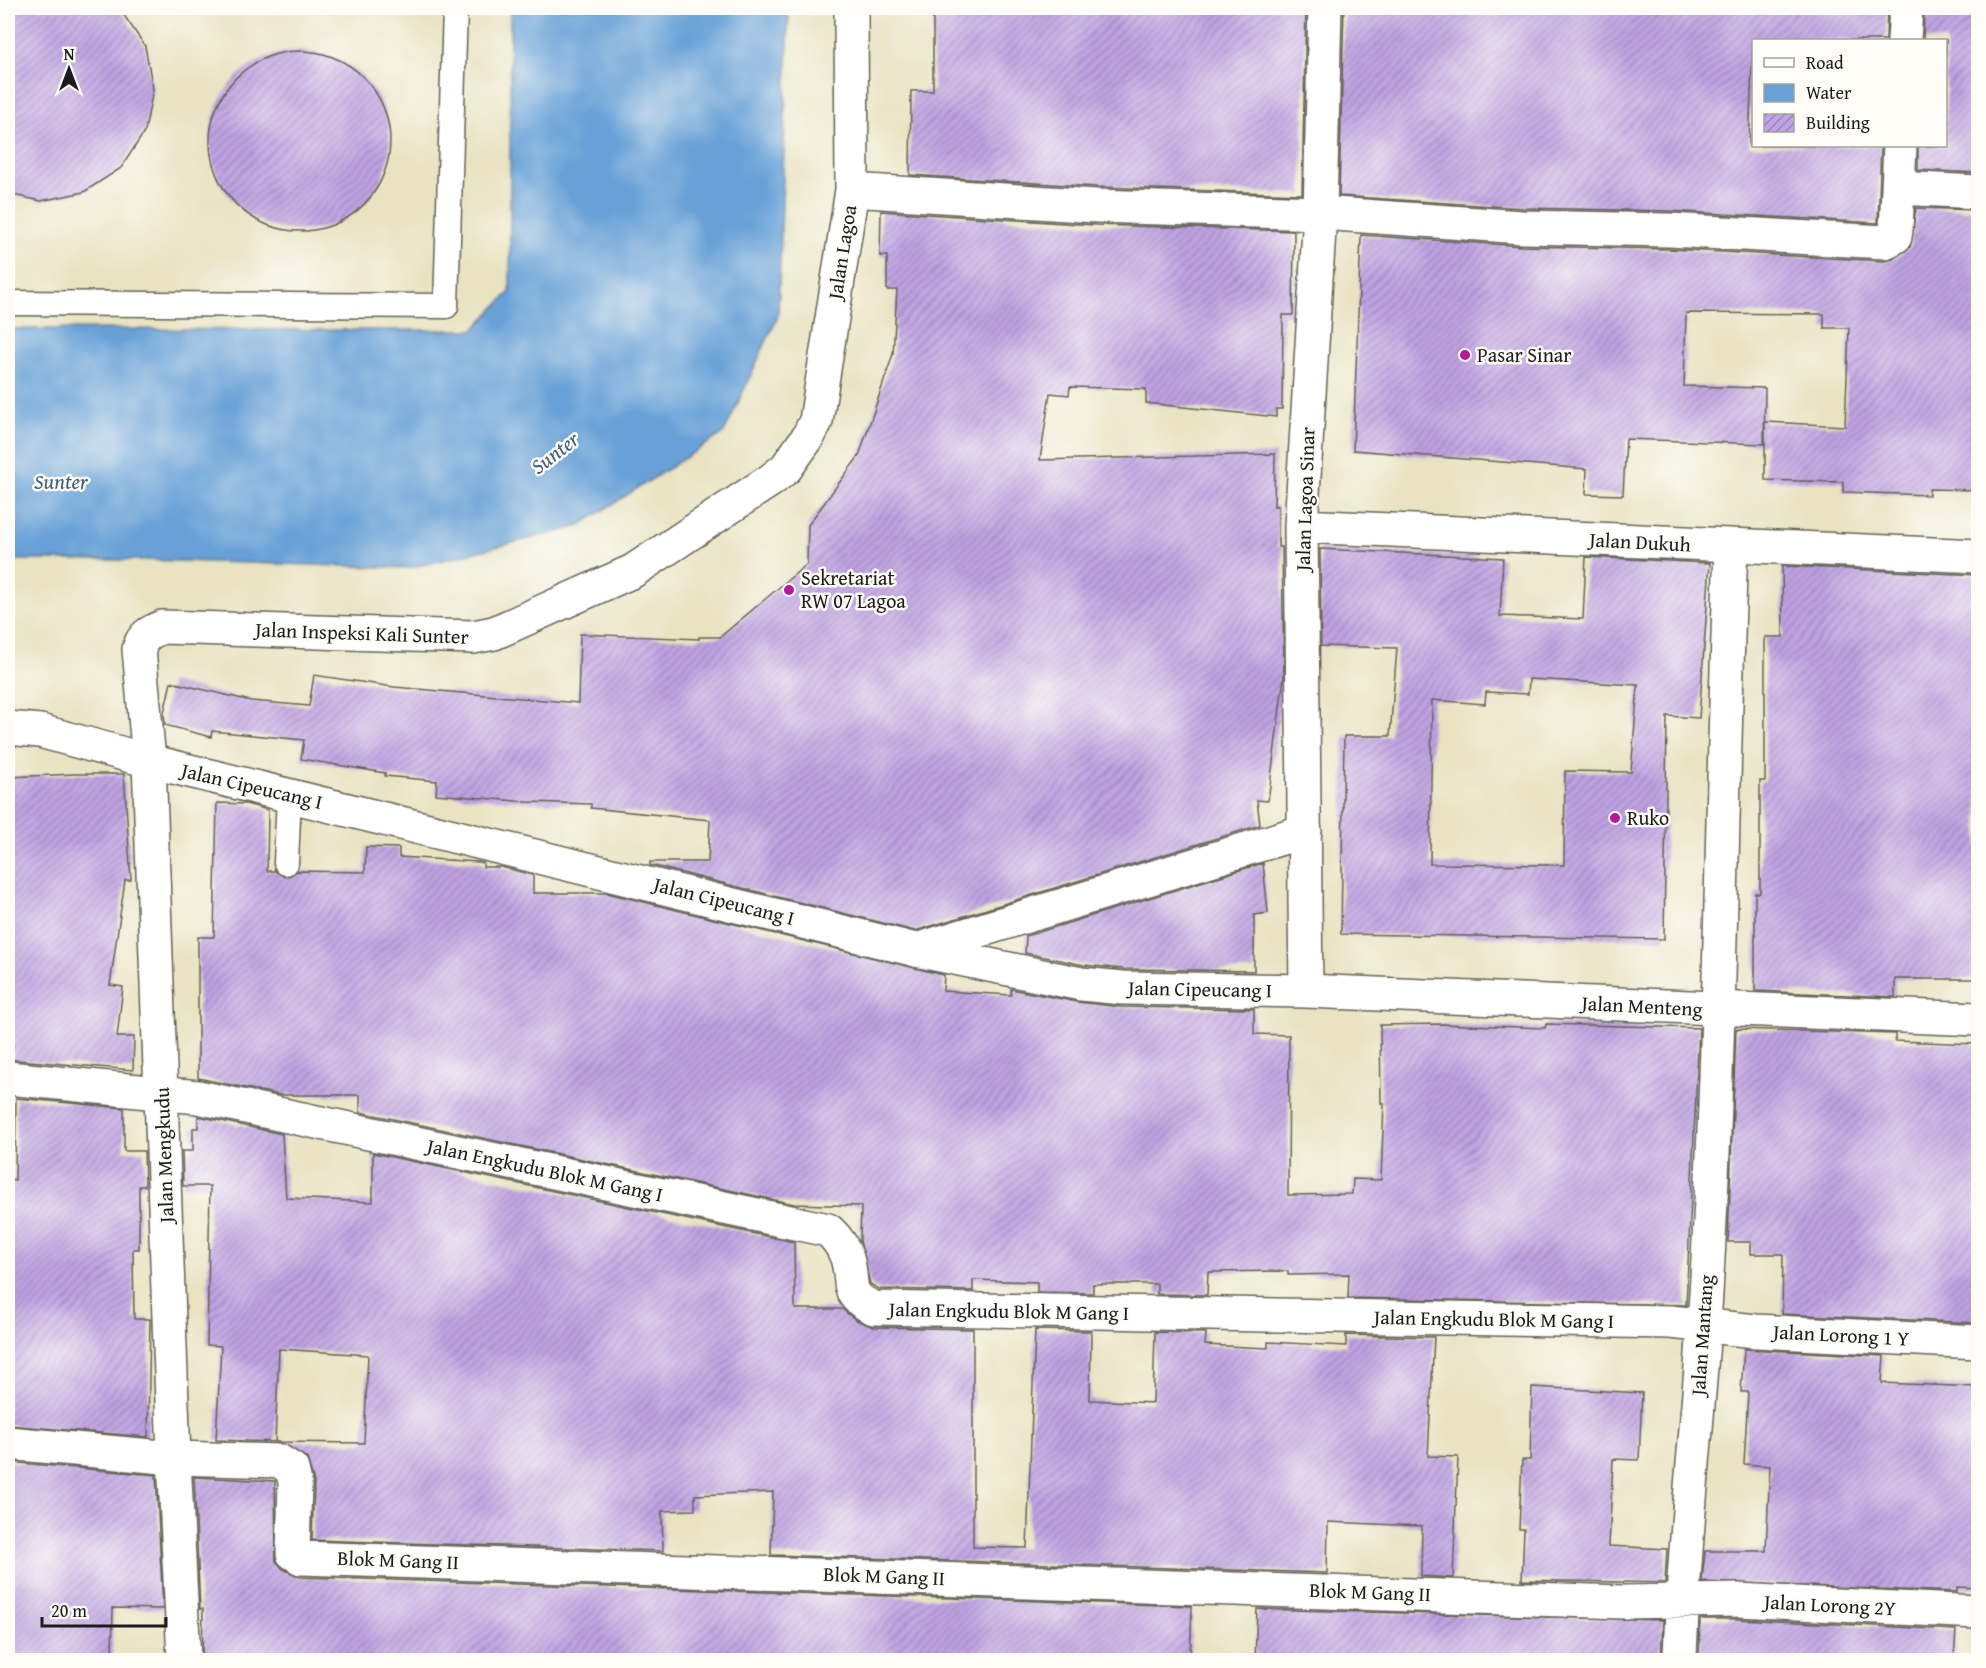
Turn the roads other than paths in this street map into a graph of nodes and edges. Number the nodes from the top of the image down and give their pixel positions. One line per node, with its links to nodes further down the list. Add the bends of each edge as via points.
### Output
1 (455, 8): 11 (lane, via 446,306)
2 (852, 8): 8 (street, Jalan Lagoa)
3 (1325, 8): 10 (street, Jalan Lagoa Sinar)
4 (1905, 8): 5 (street)
5 (1904, 39)
6 (1900, 147): 7 (street)
7 (1898, 188): 9 (street); 10 (street, via 1894,237 1885,242 1668,230 1522,227)
8 (852, 190): 10 (street, via 1096,206); 12 (street, Jalan Lagoa, via 816,421 797,454)
9 (1978, 192)
10 (1320, 213): 13 (street, Jalan Lagoa Sinar)
11 (8, 303)
12 (771, 480): 16 (street, Jalan Inspeksi Kali Sunter, via 633,571 494,633 473,637 162,627 146,634)
13 (1301, 526): 14 (street, Jalan Dukuh); 20 (street, Jalan Lagoa Sinar)
14 (1731, 547): 15 (street, Jalan Dukuh); 24 (street, Jalan Mantang)
15 (1978, 556)
16 (139, 649): 18 (street, Jalan Mengkudu)
17 (8, 728): 18 (street, Jalan Cipeucang I, via 40,731)
18 (149, 762): 19 (street, Jalan Cipeucang I); 27 (street, Jalan Mengkudu)
19 (289, 794): 21 (lane); 22 (street, Jalan Cipeucang I)
20 (1305, 831): 22 (street); 23 (street, Jalan Lagoa Sinar)
21 (286, 863)
22 (916, 950): 23 (street, Jalan Cipeucang I, via 1081,984)
23 (1306, 991): 24 (street, Jalan Menteng)
24 (1718, 1010): 25 (street, Jalan Menteng); 28 (street, Jalan Mantang)
25 (1978, 1019)
26 (8, 1077): 27 (street, Jalan Engkudu Blok M Gang I)
27 (162, 1095): 28 (street, Jalan Engkudu Blok M Gang I, via 198,1097 828,1230 840,1242 848,1259 851,1291 859,1302 874,1308 1670,1322); 31 (street, Jalan Mengkudu)
28 (1704, 1326): 29 (street, Jalan Lorong 1 Y); 32 (street, Jalan Mantang)
29 (1978, 1342)
30 (8, 1443): 31 (street)
31 (174, 1458): 32 (street, Blok M Gang II, via 279,1461 292,1469 293,1553 301,1558); 34 (street, Jalan Mengkudu)
32 (1682, 1601): 33 (street, Jalan Lorong 2Y, via 1738,1600); 35 (street, Jalan Mantang)
33 (1978, 1612)
34 (184, 1660)
35 (1680, 1660)

